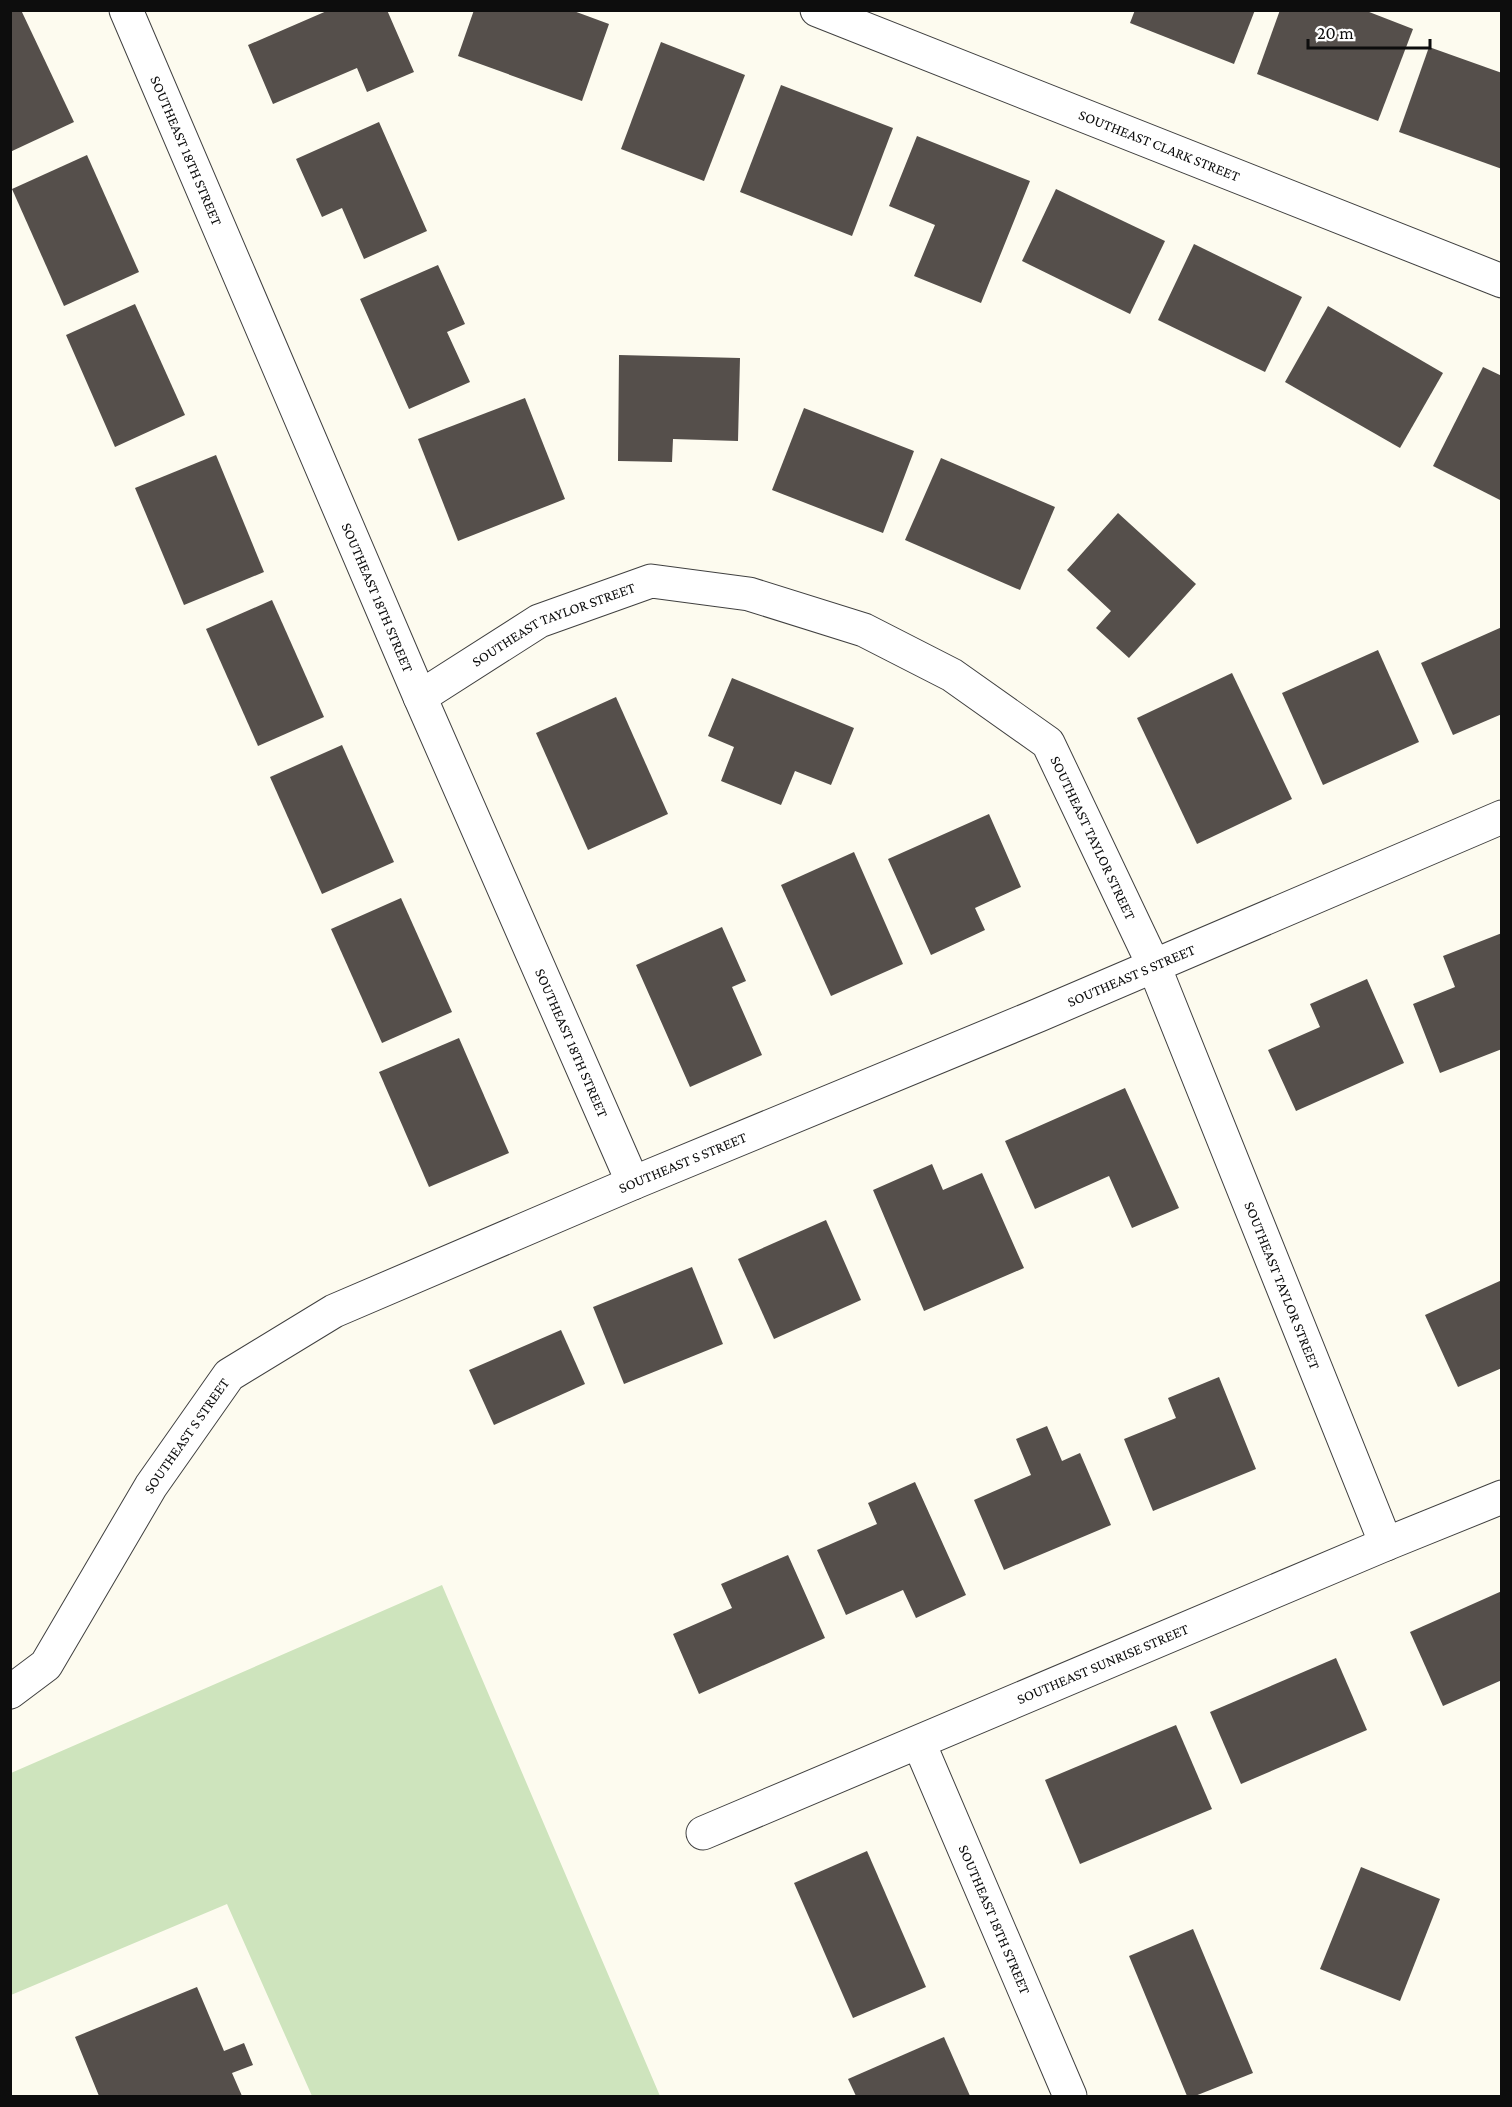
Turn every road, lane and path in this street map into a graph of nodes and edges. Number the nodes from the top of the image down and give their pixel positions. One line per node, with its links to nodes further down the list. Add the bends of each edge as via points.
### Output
1 (126, 10): 4 (street, SOUTHEAST 18TH STREET)
2 (817, 10): 3 (street, SOUTHEAST CLARK STREET)
3 (1502, 281)
4 (420, 697): 6 (street, SOUTHEAST TAYLOR STREET, via 539,621 651,581 749,594 864,630 952,675 1048,743); 7 (street, SOUTHEAST 18TH STREET)
5 (1502, 817): 6 (street, SOUTHEAST S STREET)
6 (1154, 966): 7 (street, SOUTHEAST S STREET); 9 (street, SOUTHEAST TAYLOR STREET)
7 (633, 1183): 10 (street, SOUTHEAST S STREET, via 334,1311 229,1375 151,1486 46,1665)
8 (1502, 1497): 9 (street, SOUTHEAST SUNRISE STREET)
9 (1386, 1544): 11 (street, SOUTHEAST SUNRISE STREET)
10 (10, 1692)
11 (919, 1743): 12 (street, SOUTHEAST SUNRISE STREET); 13 (street, SOUTHEAST 18TH STREET)
12 (703, 1833)
13 (1070, 2097)

